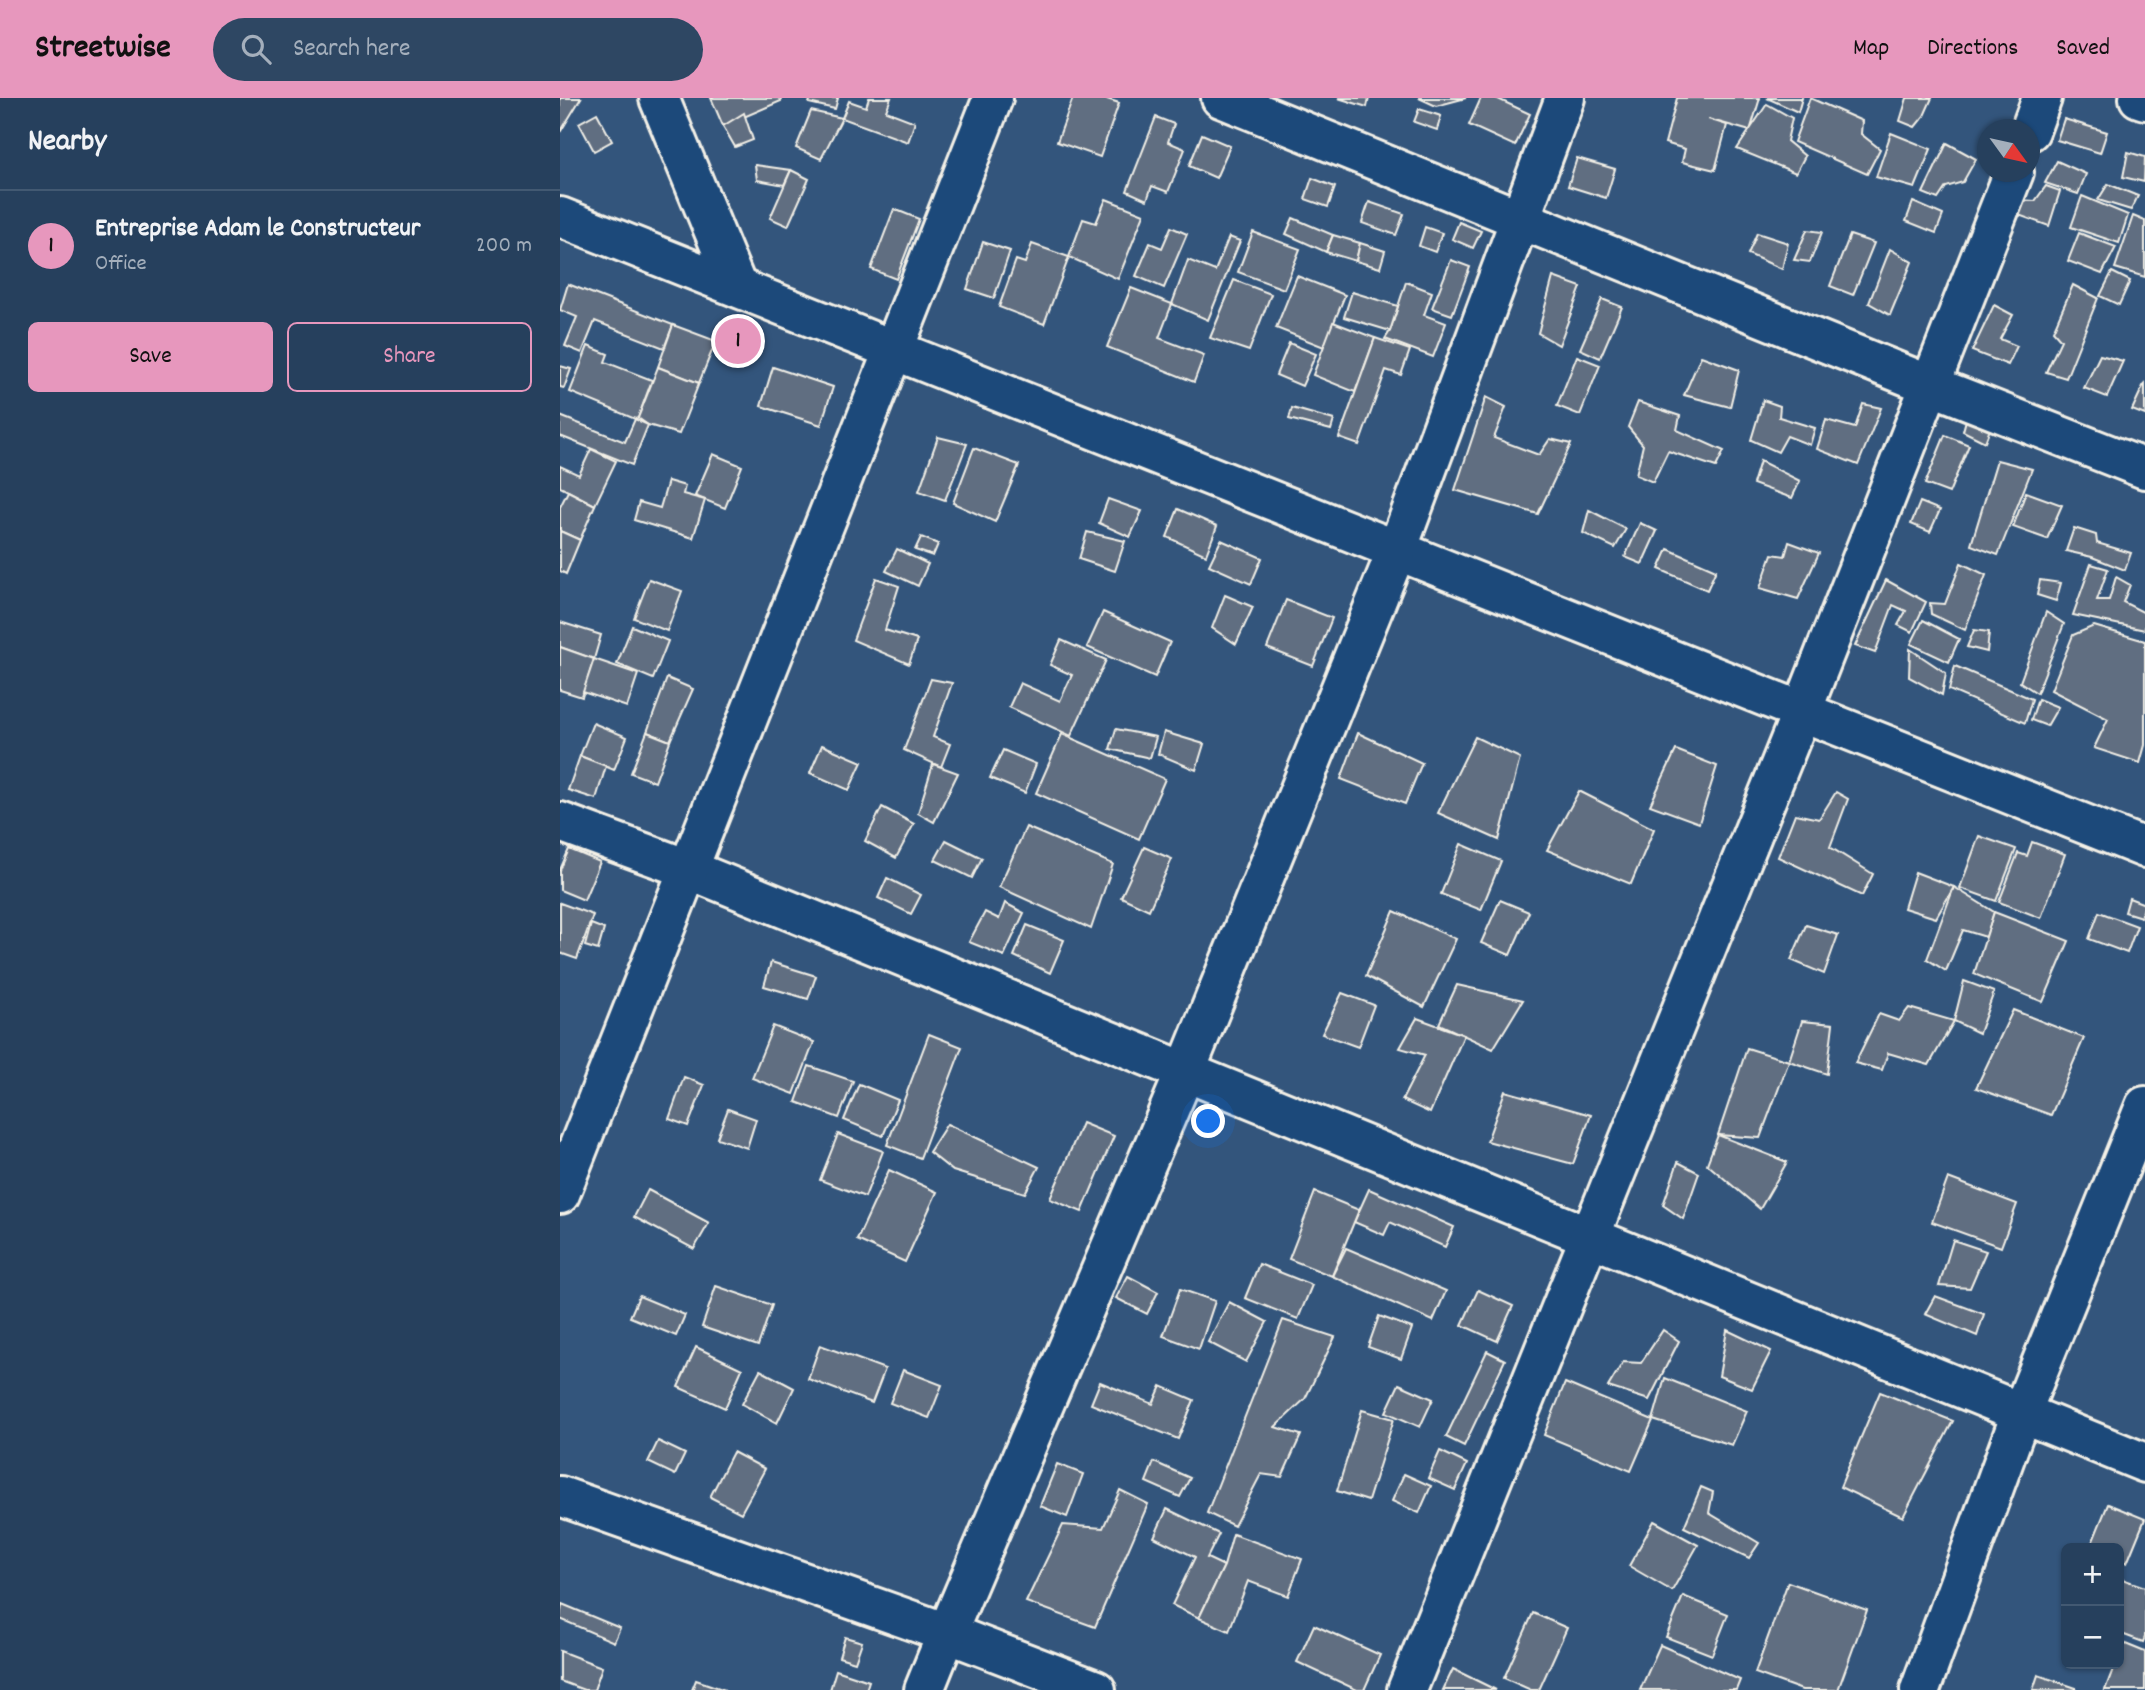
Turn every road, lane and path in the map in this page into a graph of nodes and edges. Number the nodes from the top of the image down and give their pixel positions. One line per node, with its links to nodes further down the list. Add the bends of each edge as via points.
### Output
1 (659, 98): 12 (street)
2 (993, 98): 13 (street)
3 (1221, 98): 11 (street)
4 (1565, 98): 11 (street)
5 (2042, 98): 8 (street)
6 (2139, 98): 7 (street)
7 (2145, 100)
8 (2034, 119)
9 (2010, 182): 14 (street)
10 (560, 217): 12 (street)
11 (1518, 220): 14 (street); 16 (street)
12 (737, 287): 13 (street)
13 (894, 350): 16 (street); 20 (street)
14 (1930, 386): 15 (street); 17 (street)
15 (2145, 469)
16 (1397, 550): 17 (street); 21 (street)
17 (1802, 711): 19 (street); 25 (street)
18 (560, 822): 20 (street)
19 (2145, 848)
20 (688, 869): 21 (street); 24 (street)
21 (1186, 1070): 25 (street); 29 (street)
22 (2145, 1106): 23 (street)
23 (2134, 1170): 26 (street)
24 (560, 1194)
25 (1590, 1236): 26 (street); 32 (street)
26 (2022, 1411): 27 (street); 33 (street)
27 (2145, 1463)
28 (560, 1496): 29 (street)
29 (947, 1633): 30 (street); 31 (street)
30 (924, 1690)
31 (1096, 1690)
32 (1407, 1690)
33 (1920, 1690)

